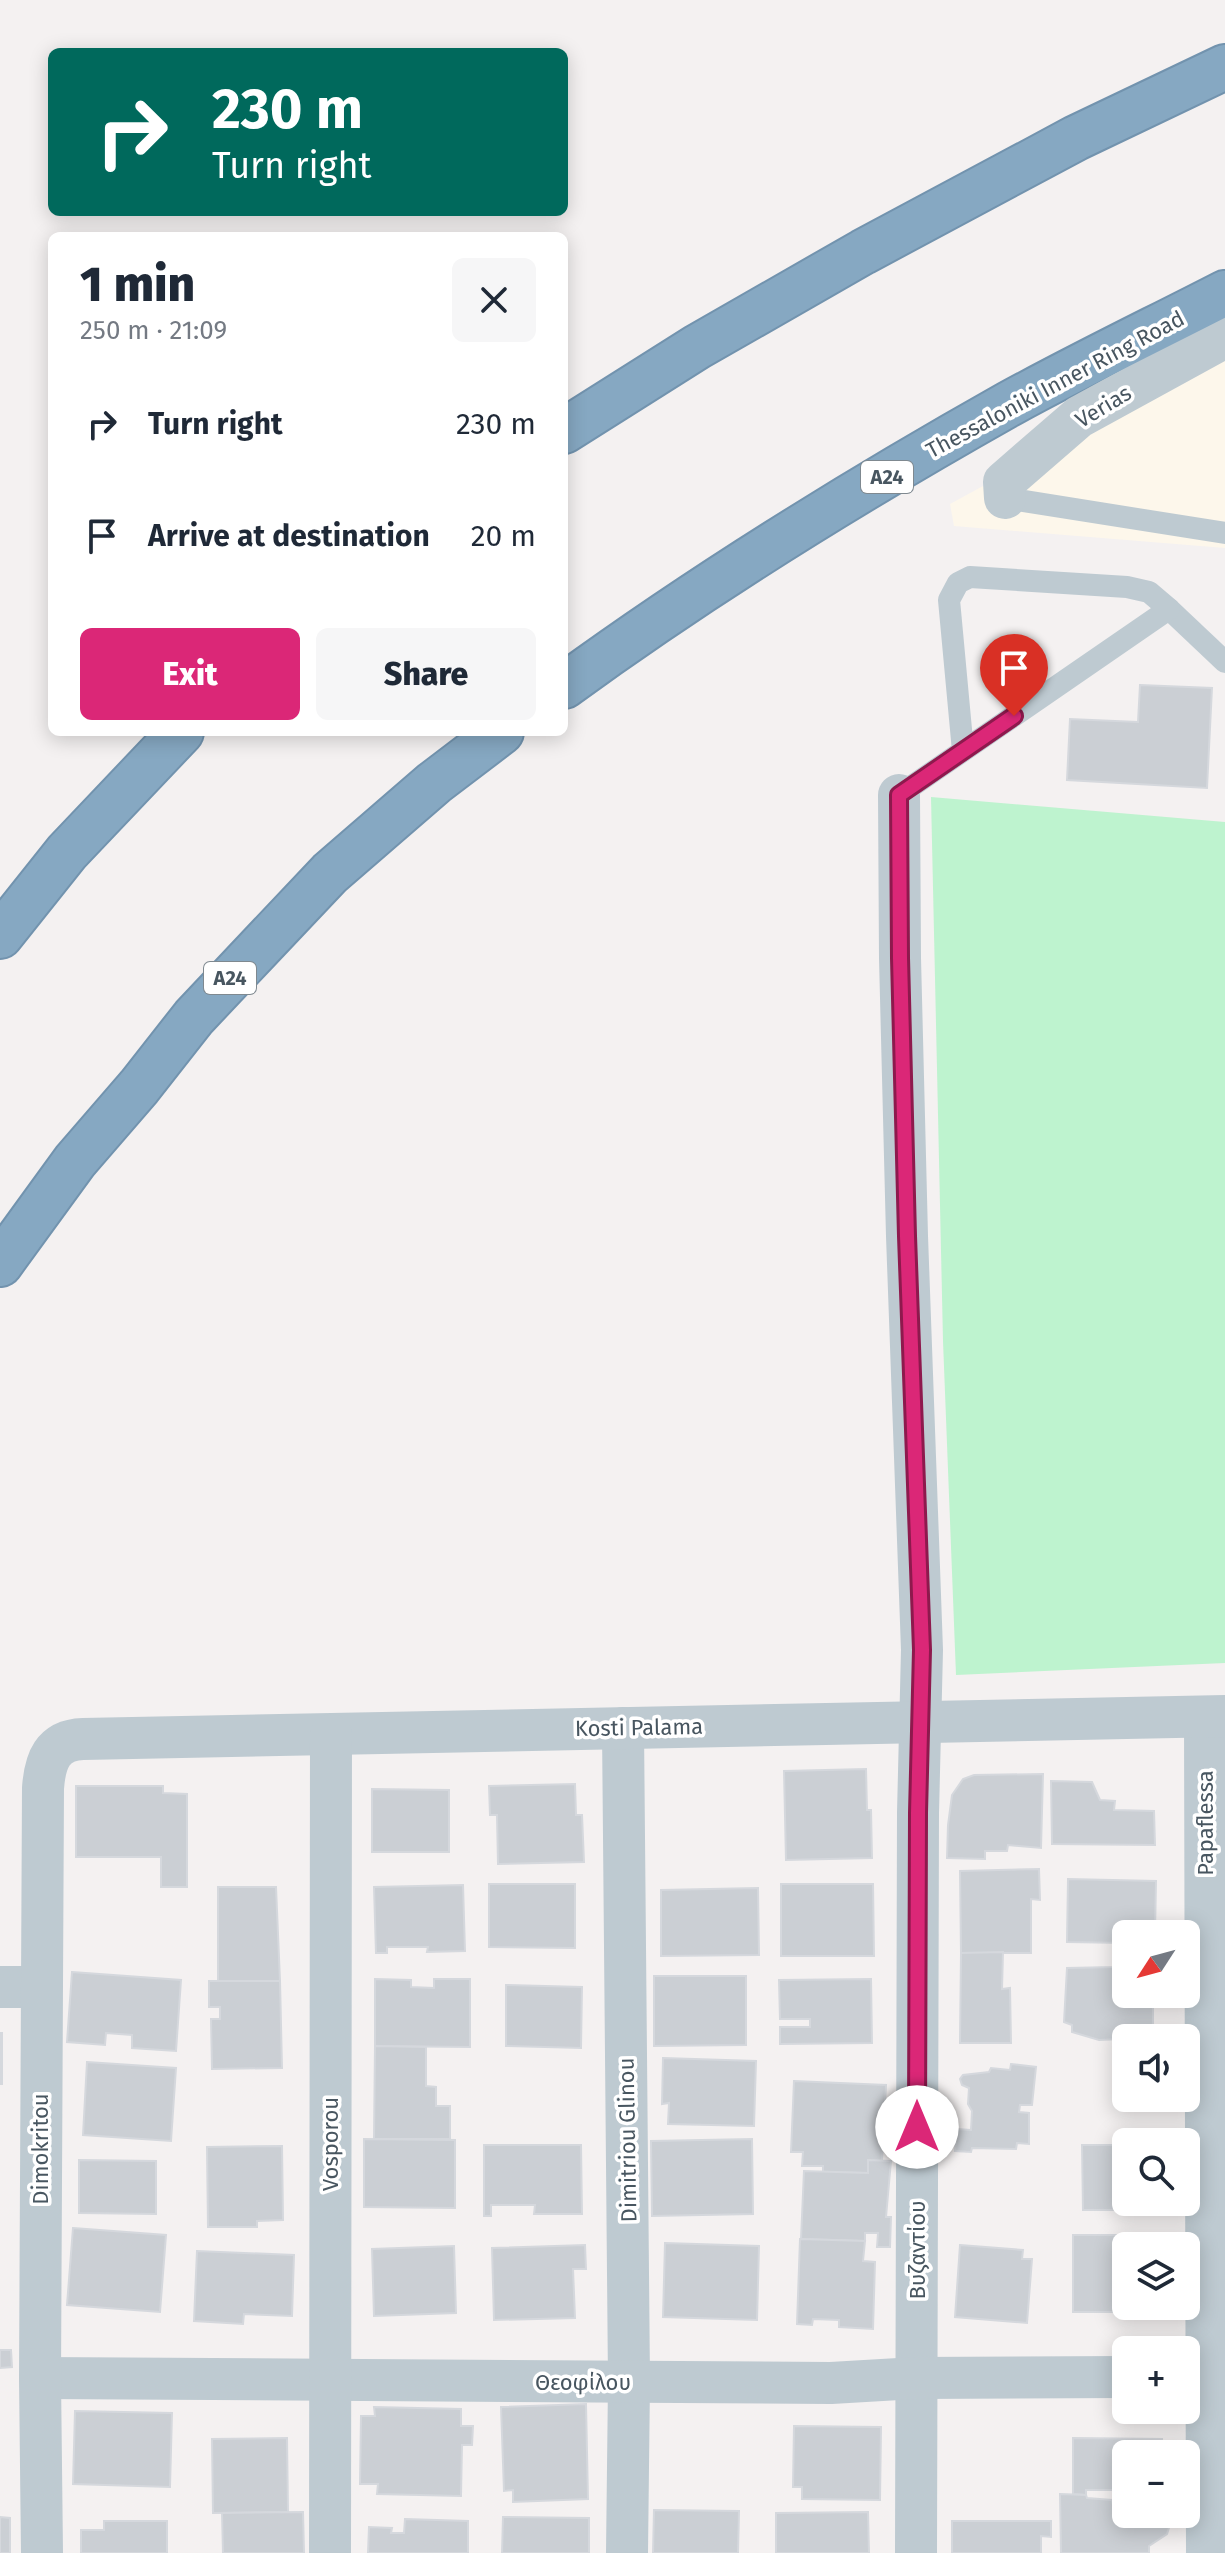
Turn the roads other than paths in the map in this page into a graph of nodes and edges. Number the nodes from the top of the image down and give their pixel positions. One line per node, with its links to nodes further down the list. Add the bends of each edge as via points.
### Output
1 (1225, 67): 4 (highway, via 1076,138 863,252)
2 (1225, 293): 9 (highway, Thessaloniki Inner Ring Road / Α24, via 950,439 729,575)
3 (1225, 337): 5 (street, Verias, via 1079,417 1004,482)
4 (568, 428)
5 (1005, 498): 6 (lane)
6 (1225, 533)
7 (1169, 609): 8 (lane); 12 (lane); 12 (lane, via 1149,592 1127,587 970,577 958,583 949,600)
8 (1225, 662)
9 (568, 683)
10 (177, 736): 14 (highway, via 67,852)
11 (496, 736): 15 (highway, Α24, via 341,863 194,1017 75,1161)
12 (963, 751): 13 (lane)
13 (899, 795): 17 (street, Βυζαντίου)
14 (0, 936)
15 (0, 1264)
16 (1215, 1716): 17 (street, Kosti Palama); 23 (street, Papaflessa)
17 (922, 1720): 18 (street, Kosti Palama); 26 (street, Βυζαντίου)
18 (623, 1728): 19 (street, Kosti Palama); 28 (street, Dimitriou Glinou)
19 (331, 1735): 20 (street, Kosti Palama, via 75,1740); 27 (street, Vosporou)
20 (56, 1747): 22 (street, Dimokritou, via 44,1780)
21 (0, 1987): 22 (street)
22 (41, 1987): 25 (street, Dimokritou)
23 (1206, 2376): 33 (street, Papaflessa)
24 (1112, 2377): 26 (street, Θεοφίλου)
25 (40, 2378): 27 (street, Θεοφίλου); 29 (street, Dimokritou)
26 (916, 2378): 28 (street, Θεοφίλου); 32 (street, Βυζαντίου)
27 (330, 2381): 28 (street, Θεοφίλου); 30 (street, Vosporou)
28 (629, 2382): 31 (street, Dimitriou Glinou)
29 (42, 2553)
30 (330, 2553)
31 (627, 2553)
32 (916, 2553)
33 (1207, 2553)

